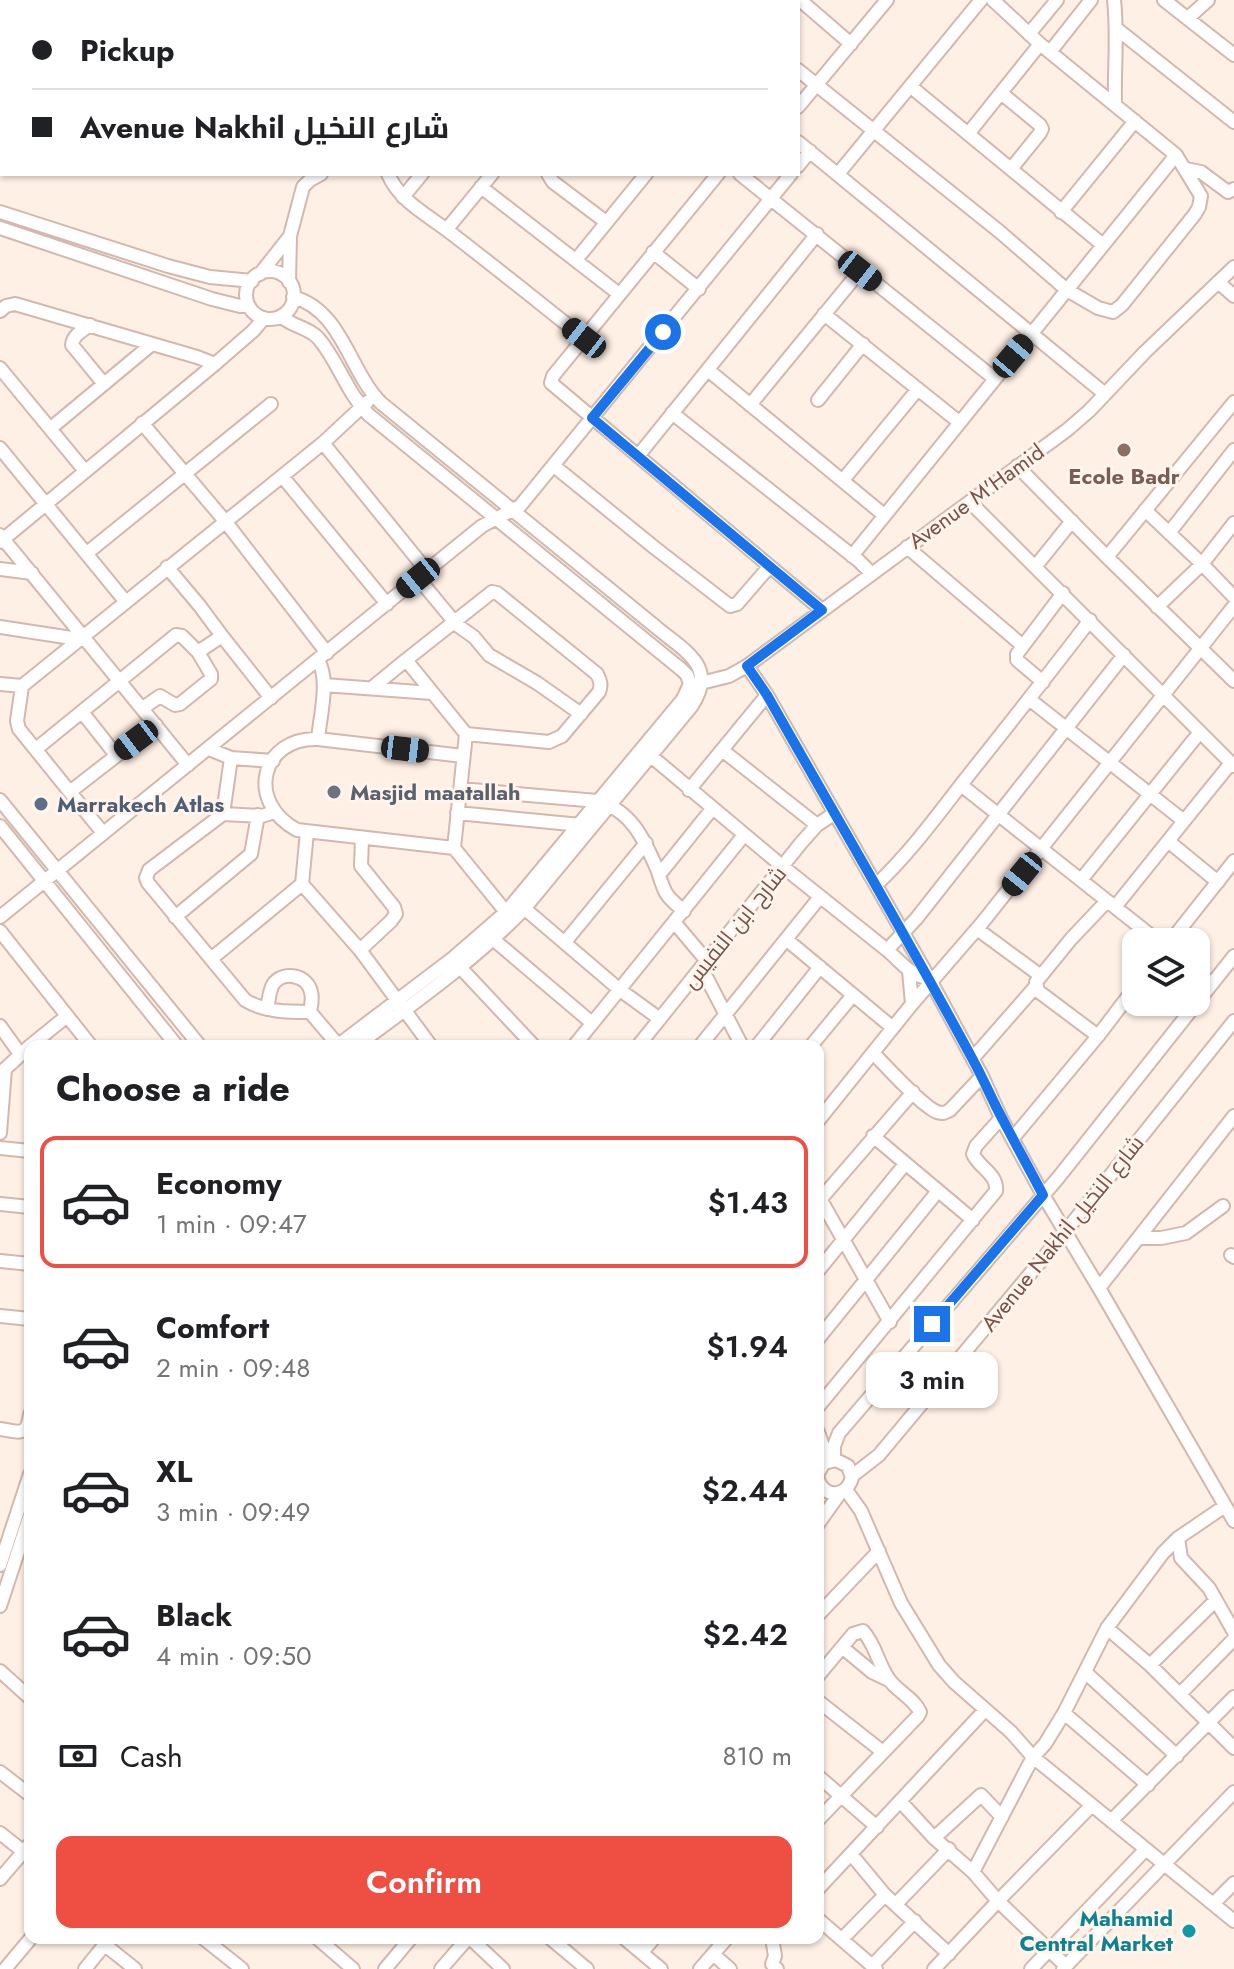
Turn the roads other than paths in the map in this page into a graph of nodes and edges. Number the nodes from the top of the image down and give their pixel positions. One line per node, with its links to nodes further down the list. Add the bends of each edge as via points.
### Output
1 (800, 0): 14 (street)
2 (869, 0): 10 (street)
3 (981, 0): 19 (street)
4 (993, 0): 13 (street)
5 (1057, 0): 13 (street)
6 (1091, 0): 15 (street)
7 (1114, 0): 12 (street)
8 (1208, 0): 11 (street)
9 (1167, 1): 11 (street)
10 (883, 4): 14 (street)
11 (1188, 18): 16 (street)
12 (1117, 29): 21 (street); 24 (street)
13 (1029, 34): 15 (street)
14 (851, 44): 18 (street)
15 (1045, 48): 20 (street); 21 (street)
16 (1232, 51)
17 (800, 72): 18 (street)
18 (816, 85): 22 (street); 25 (street)
19 (910, 86): 25 (street); 26 (street)
20 (1001, 93): 26 (street); 31 (street, via 1042,129)
21 (1115, 104): 23 (street)
22 (800, 105)
23 (1135, 121): 29 (street); 47 (street)
24 (1234, 122)
25 (874, 130): 33 (street); 63 (street)
26 (968, 134): 31 (street)
27 (800, 144): 28 (street)
28 (810, 151): 30 (street); 33 (street)
29 (1176, 155): 32 (street); 54 (street)
30 (800, 164)
31 (1011, 169): 47 (street)
32 (1186, 169): 44 (street, via 1201,172 1228,192); 63 (street, via 1201,196 1199,207 1122,305 1106,312)
33 (838, 174): 73 (street)
34 (317, 176): 53 (street, via 303,187)
35 (389, 176): 45 (street)
36 (420, 176): 45 (street)
37 (490, 176): 43 (street)
38 (549, 176): 49 (street)
39 (644, 176): 49 (street)
40 (716, 176): 55 (street)
41 (742, 176): 46 (street)
42 (789, 176): 46 (street)
43 (481, 187): 51 (street); 56 (street)
44 (1234, 189)
45 (403, 197): 51 (street)
46 (771, 199): 52 (street); 62 (street)
47 (1061, 212): 54 (street)
48 (4, 213): 50 (street); 59 (street, via 210,277)
49 (606, 222): 56 (street)
50 (0, 228): 67 (street, via 212,299)
51 (447, 229): 74 (street)
52 (817, 234): 58 (street); 79 (street)
53 (290, 236): 59 (street); 60 (street)
54 (1103, 245): 63 (street)
55 (653, 252): 62 (street); 64 (street)
56 (576, 260): 64 (street)
57 (1234, 267): 61 (street, Avenue M'Hamid)
58 (860, 271): 69 (street); 80 (street)
59 (256, 277): 60 (street, via 276,273); 67 (street, via 247,291)
60 (289, 282): 66 (street)
61 (1218, 282): 65 (street); 83 (street, Avenue M'Hamid)
62 (699, 289): 91 (street)
63 (1067, 290): 73 (street)
64 (619, 294): 74 (street)
65 (1234, 296)
66 (293, 297): 70 (street); 84 (street, via 318,309 334,327)
67 (249, 306): 71 (street)
68 (0, 311): 72 (street, via 15,304)
69 (824, 314): 76 (street); 88 (street)
70 (281, 316): 71 (street); 89 (street, via 317,336)
71 (264, 318): 77 (street)
72 (90, 325): 75 (street); 81 (street, via 72,345)
73 (1032, 334): 80 (street); 83 (street)
74 (584, 338): 91 (street, via 551,379)
75 (152, 344): 77 (street); 81 (street)
76 (863, 344): 82 (street); 85 (street)
77 (215, 364): 93 (street)
78 (0, 368): 94 (street)
79 (708, 370): 88 (street); 90 (street)
80 (995, 379): 92 (street)
81 (104, 384): 94 (street)
82 (918, 389): 92 (street); 104 (street)
83 (1105, 394): 100 (street, Avenue M'Hamid)
84 (374, 396): 89 (street); 107 (street)
85 (818, 400)
86 (1234, 402): 108 (street)
87 (271, 404): 102 (street)
88 (750, 405): 104 (street)
89 (362, 407): 95 (street); 110 (street)
90 (672, 413): 98 (street); 118 (street)
91 (592, 418): 98 (street); 99 (street)
92 (959, 422): 109 (street)
93 (142, 423): 101 (street); 102 (street)
94 (51, 428): 101 (street)
95 (323, 443): 103 (street); 127 (street)
96 (0, 448): 106 (street)
97 (1234, 450): 114 (street)
98 (638, 456): 122 (street)
99 (554, 466): 107 (street); 122 (street, via 730,606)
100 (1017, 466): 105 (street, Avenue M'Hamid); 112 (street)
101 (85, 471): 106 (street)
102 (186, 474): 111 (street); 117 (street)
103 (282, 476): 111 (street); 131 (street)
104 (843, 480): 109 (street)
105 (970, 502): 116 (street, Avenue M'Hamid); 123 (street)
106 (45, 504): 115 (street); 117 (street)
107 (513, 510): 110 (street); 151 (street, via 696,661 701,671)
108 (1145, 510): 114 (street); 119 (street)
109 (884, 515): 118 (street)
110 (497, 517): 127 (street); 151 (street)
111 (225, 521): 121 (street); 144 (street)
112 (1072, 521): 119 (street); 123 (street)
113 (1234, 523): 120 (street)
114 (1169, 533): 120 (street)
115 (1, 538): 125 (street)
116 (907, 547): 126 (street, Avenue M'Hamid); 140 (street)
117 (87, 553): 130 (street)
118 (852, 556): 126 (street)
119 (1107, 557): 133 (street)
120 (1202, 564): 129 (street); 133 (street)
121 (167, 567): 130 (street); 138 (street)
122 (769, 567): 134 (street)
123 (1035, 567): 128 (street)
124 (0, 569): 125 (street)
125 (32, 573): 139 (street)
126 (871, 573): 134 (street, Avenue M'Hamid)
127 (422, 575): 131 (street); 136 (street)
128 (1063, 593): 135 (street); 140 (street)
129 (1234, 597)
130 (125, 601): 139 (street)
131 (387, 604): 144 (street)
132 (1234, 606): 141 (street)
133 (1157, 607): 141 (street)
134 (822, 610): 146 (street, Avenue M'Hamid)
135 (1090, 620): 143 (street); 149 (street)
136 (453, 621): 145 (street); 162 (street, via 489,655); 162 (street, via 489,593 497,593 597,674 600,688)
137 (0, 627): 139 (street)
138 (222, 636): 142 (street); 158 (street)
139 (80, 637): 147 (street); 153 (street)
140 (1023, 646): 149 (street, via 1017,660)
141 (1201, 649): 148 (street); 157 (street)
142 (198, 652): 147 (street, via 176,635); 160 (street, via 211,679 180,704 160,696)
143 (1124, 655): 157 (street); 164 (street)
144 (323, 656): 152 (street); 158 (street)
145 (406, 660): 154 (street); 155 (street)
146 (747, 666): 151 (street, Avenue M'Hamid); 156 (street)
147 (121, 681): 160 (street); 161 (street)
148 (1234, 681)
149 (1043, 682): 159 (street)
150 (0, 684): 153 (street)
151 (696, 684): 173 (street, via 699,697); 185 (street)
152 (324, 685): 154 (street); 167 (street)
153 (22, 686): 168 (street, via 18,726)
154 (373, 687): 155 (street)
155 (432, 693): 166 (street)
156 (767, 695): 170 (street); 190 (street)
157 (1165, 695): 165 (street); 176 (street)
158 (271, 698): 169 (street)
159 (1029, 699): 164 (street); 179 (street)
160 (143, 708): 163 (street)
161 (82, 712): 168 (street); 171 (street)
162 (581, 714): 166 (street, via 555,741)
163 (156, 725): 171 (street); 177 (street)
164 (1067, 728): 176 (street); 193 (street)
165 (1200, 732): 178 (street); 183 (street)
166 (466, 734): 172 (street)
167 (318, 739): 172 (street); 175 (street, via 289,744)
168 (36, 749): 182 (street)
169 (209, 749): 174 (street); 177 (street)
170 (722, 750): 181 (street); 196 (street)
171 (116, 755): 182 (street)
172 (463, 756): 180 (street)
173 (651, 756): 181 (street); 186 (street)
174 (231, 758): 175 (street); 191 (street)
175 (273, 761): 188 (street, via 265,784)
176 (1110, 763): 183 (street); 206 (street)
177 (188, 765): 200 (street)
178 (1233, 765): 194 (street)
179 (961, 785): 193 (street); 215 (street)
180 (460, 789): 185 (street); 189 (street)
181 (689, 790): 187 (street)
182 (71, 791): 200 (street)
183 (1150, 793): 194 (street); 211 (street)
184 (0, 800): 209 (street)
185 (597, 801): 186 (street); 195 (street)
186 (611, 805): 198 (street); 204 (street)
187 (712, 809): 201 (street); 210 (street)
188 (274, 812): 192 (street); 199 (street, via 289,826)
189 (457, 813): 195 (street); 205 (street)
190 (835, 813): 196 (street, شارح ابن النفيس); 215 (street)
191 (223, 814): 192 (street); 222 (street, via 147,874 148,883)
192 (258, 815): 222 (street, via 251,854)
193 (998, 815): 206 (street); 228 (street)
194 (1184, 821): 203 (street)
195 (578, 824): 198 (street); 218 (street)
196 (817, 825): 208 (street, شارح ابن النفيس)
197 (0, 826): 212 (street)
198 (592, 827): 218 (street)
199 (307, 832): 202 (street); 214 (street)
200 (103, 833): 209 (street)
201 (744, 835): 208 (street); 219 (street)
202 (362, 838): 205 (street); 232 (street, via 361,866 396,914)
203 (1168, 841): 213 (street); 217 (street)
204 (646, 843): 210 (street); 231 (street)
205 (454, 848): 220 (street)
206 (1042, 849): 211 (street); 226 (street)
207 (1234, 861): 213 (street)
208 (782, 866): 216 (street); 237 (street, شارح ابن النفيس)
209 (57, 870): 212 (street); 261 (street)
210 (659, 875): 219 (street, via 669,897)
211 (1081, 880): 217 (street)
212 (43, 881): 221 (street); 260 (street)
213 (1218, 882): 225 (street)
214 (302, 884): 232 (street); 235 (street)
215 (876, 885): 228 (street)
216 (820, 897): 230 (street); 233 (street)
217 (1111, 904): 224 (street); 241 (street, via 1071,939)
218 (520, 905): 220 (street); 231 (street)
219 (684, 911): 223 (street)
220 (510, 916): 229 (street)
221 (0, 917)
222 (175, 917): 235 (street)
223 (674, 922): 237 (street); 243 (street)
224 (1141, 928)
225 (1181, 928)
226 (977, 929): 240 (street); 241 (street)
227 (0, 931): 251 (street)
228 (902, 933): 233 (street); 240 (street)
229 (489, 935): 236 (street); 254 (street)
230 (787, 940): 238 (street); 250 (street)
231 (565, 942): 243 (street)
232 (360, 950): 245 (street)
233 (887, 950): 239 (street)
234 (1234, 956): 242 (street, Avenue Nakhil شارع النخيل)
235 (211, 959): 248 (street, via 245,1000)
236 (456, 963): 245 (street); 266 (street)
237 (703, 963): 250 (street); 252 (street, شارح ابن النفيس)
238 (820, 967): 244 (street); 271 (street)
239 (909, 971): 240 (street); 246 (street)
240 (930, 981): 246 (street); 276 (street)
241 (1038, 981): 257 (street, via 1038,991); 276 (street)
242 (1212, 984): 293 (street, Avenue Nakhil شارع النخيل)
243 (620, 990): 252 (street); 254 (street)
244 (853, 995): 256 (street); 272 (street)
245 (402, 1004): 263 (street); 264 (street); 265 (street)
246 (912, 1004): 256 (street)
247 (1122, 1004): 257 (street)
248 (267, 1009): 249 (street); 249 (street, via 273,984 288,976 309,987)
249 (310, 1012): 262 (street)
250 (725, 1015): 269 (street); 270 (street)
251 (67, 1016): 258 (street); 259 (street)
252 (660, 1019): 268 (street, شارح ابن النفيس)
253 (1234, 1021): 299 (street, Avenue Nakhil شارع النخيل)
254 (592, 1023): 267 (street)
255 (0, 1026): 273 (street)
256 (893, 1028): 275 (street)
257 (1098, 1036): 286 (street)
258 (38, 1040)
259 (86, 1040)
260 (172, 1040)
261 (195, 1040)
262 (332, 1040)
263 (346, 1040)
264 (363, 1040)
265 (427, 1040)
266 (528, 1040)
267 (579, 1040)
268 (643, 1040)
269 (705, 1040)
270 (739, 1040)
271 (762, 1040)
272 (816, 1040)
273 (24, 1046)
274 (24, 1052): 279 (street, via 5,1069)
275 (874, 1054): 278 (street); 280 (street)
276 (973, 1058): 277 (street)
277 (982, 1076): 278 (street, via 943,1113); 282 (street)
278 (913, 1092): 285 (street)
279 (1, 1114): 284 (street)
280 (824, 1114)
281 (1234, 1116): 283 (street)
282 (1001, 1118): 286 (street); 298 (street, via 973,1154 997,1184)
283 (1222, 1130): 287 (street); 300 (street)
284 (0, 1133)
285 (873, 1136): 290 (street); 292 (street)
286 (1013, 1138): 293 (street)
287 (1234, 1138)
288 (0, 1148): 289 (street)
289 (24, 1150)
290 (905, 1164): 291 (street); 301 (street)
291 (938, 1191): 298 (street); 305 (street)
292 (824, 1193)
293 (1043, 1195): 299 (street); 314 (street, Avenue Nakhil شارع النخيل)
294 (0, 1204): 295 (street)
295 (24, 1206)
296 (1223, 1206): 300 (street, via 1186,1233)
297 (824, 1208): 301 (street)
298 (973, 1220): 309 (street)
299 (1065, 1232): 306 (street); 319 (street, Avenue Nakhil شارع النخيل, via 879,1455)
300 (1139, 1238): 306 (street)
301 (843, 1241): 304 (street); 305 (street)
302 (0, 1261): 303 (street)
303 (24, 1263)
304 (824, 1264)
305 (866, 1281): 309 (street); 310 (street)
306 (1099, 1288): 323 (street)
307 (0, 1316): 308 (street)
308 (24, 1318)
309 (890, 1322): 311 (street)
310 (824, 1332)
311 (824, 1400)
312 (0, 1429): 313 (street)
313 (24, 1430)
314 (837, 1438): 315 (street, via 829,1443); 317 (street)
315 (824, 1439)
316 (824, 1445): 317 (street)
317 (831, 1460): 318 (street); 319 (street, via 846,1464)
318 (824, 1464)
319 (852, 1476): 321 (street)
320 (824, 1489): 321 (street)
321 (843, 1491): 324 (street); 329 (street, via 861,1511)
322 (24, 1494): 328 (street)
323 (1225, 1506): 325 (street); 327 (street)
324 (824, 1516)
325 (1234, 1521)
326 (24, 1524): 328 (street)
327 (1178, 1538): 331 (street, via 1181,1558); 334 (street)
328 (7, 1550): 330 (street); 332 (street)
329 (879, 1551): 333 (street); 347 (street, via 924,1643 954,1682)
330 (0, 1565)
331 (1216, 1600): 335 (street); 338 (street)
332 (0, 1605)
333 (824, 1609)
334 (1107, 1628): 338 (street); 341 (street)
335 (1234, 1632)
336 (1234, 1639): 344 (street)
337 (842, 1647): 339 (street); 342 (street); 342 (street, via 863,1631)
338 (1150, 1665): 344 (street)
339 (824, 1669)
340 (0, 1671): 343 (street)
341 (1085, 1672): 348 (street); 352 (street)
342 (889, 1680): 351 (street, via 920,1712)
343 (24, 1692)
344 (1180, 1694): 349 (street)
345 (1234, 1697): 349 (street)
346 (824, 1706): 351 (street)
347 (985, 1710): 353 (street); 360 (street)
348 (1064, 1713): 353 (street); 356 (street)
349 (1209, 1723): 350 (street); 352 (street)
350 (1234, 1748)
351 (883, 1752): 359 (street)
352 (1177, 1756): 356 (street)
353 (1033, 1757): 361 (street); 363 (street)
354 (0, 1772): 357 (street)
355 (824, 1781): 359 (street)
356 (1148, 1785): 364 (street)
357 (24, 1790)
358 (1234, 1792): 373 (street)
359 (841, 1795): 362 (street); 365 (street)
360 (900, 1801): 365 (street); 367 (street)
361 (1092, 1805): 364 (street); 379 (street)
362 (824, 1813)
363 (1002, 1817): 367 (street, via 981,1795); 374 (street)
364 (1111, 1821): 370 (street)
365 (877, 1827): 372 (street)
366 (0, 1833): 368 (street)
367 (934, 1838): 369 (street)
368 (24, 1846)
369 (949, 1849): 374 (street); 380 (street)
370 (1146, 1849): 373 (street); 399 (street)
371 (24, 1851): 375 (street)
372 (851, 1854): 376 (street); 378 (street)
373 (1165, 1864): 381 (street); 406 (street)
374 (973, 1872): 379 (street)
375 (0, 1879)
376 (824, 1883)
377 (1234, 1883): 381 (street)
378 (885, 1895): 380 (street); 385 (street)
379 (998, 1901): 399 (street); 402 (street)
380 (896, 1904): 382 (street)
381 (1213, 1904): 383 (street)
382 (915, 1921): 402 (street); 405 (street)
383 (1234, 1921)
384 (824, 1924): 385 (street)
385 (842, 1939): 405 (street)
386 (26, 1944): 407 (street)
387 (106, 1944): 408 (street)
388 (111, 1944): 409 (street)
389 (213, 1944): 410 (street)
390 (324, 1944): 411 (street)
391 (406, 1944): 412 (street)
392 (464, 1944): 413 (street)
393 (476, 1944): 414 (street)
394 (557, 1944): 415 (street)
395 (632, 1944): 400 (street)
396 (649, 1944): 400 (street)
397 (722, 1944): 401 (street)
398 (774, 1944): 404 (street)
399 (1050, 1949): 406 (street); 420 (street)
400 (642, 1952): 416 (street)
401 (713, 1954): 417 (street); 418 (street)
402 (949, 1954): 419 (street)
403 (0, 1964): 407 (street)
404 (772, 1967)
405 (875, 1967)
406 (1065, 1968)
407 (6, 1969)
408 (85, 1969)
409 (135, 1969)
410 (242, 1969)
411 (353, 1969)
412 (385, 1969)
413 (441, 1969)
414 (503, 1969)
415 (587, 1969)
416 (661, 1969)
417 (700, 1969)
418 (730, 1969)
419 (934, 1969)
420 (1031, 1969)

